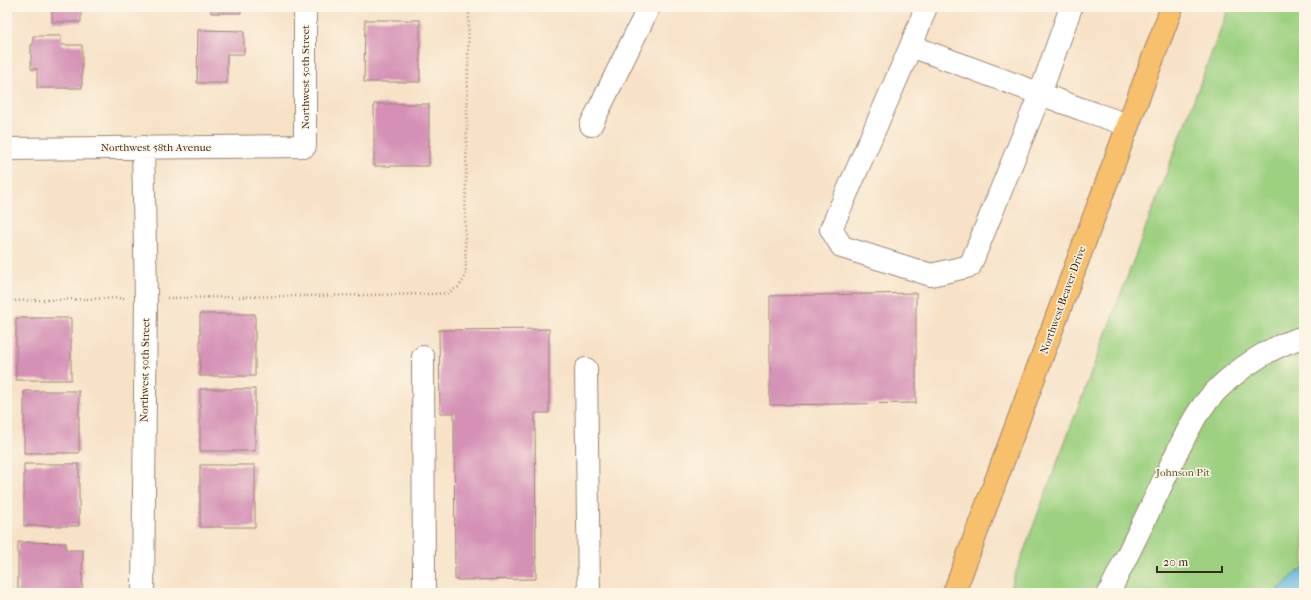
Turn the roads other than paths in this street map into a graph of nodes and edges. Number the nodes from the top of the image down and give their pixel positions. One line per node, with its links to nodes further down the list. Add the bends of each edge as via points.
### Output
1 (305, 7): 10 (street, Northwest 50th Street)
2 (649, 7): 8 (street)
3 (926, 7): 6 (street)
4 (1072, 7): 7 (street)
5 (1172, 7): 9 (main road, Northwest Beaver Drive)
6 (911, 46): 7 (street); 7 (street, via 831,229 842,247 931,275 970,266)
7 (1040, 94): 9 (street)
8 (591, 125)
9 (1128, 125): 19 (main road, Northwest Beaver Drive)
10 (305, 146): 11 (street, Northwest 58th Avenue)
11 (143, 148): 12 (street, Northwest 58th Avenue); 16 (street, Northwest 50th Street, via 146,298)
12 (7, 149)
13 (1304, 337): 20 (street, via 1255,360 1223,385 1196,416)
14 (423, 357): 17 (street)
15 (586, 369): 18 (street)
16 (143, 593)
17 (425, 593)
18 (589, 593)
19 (954, 593)
20 (1109, 593)

